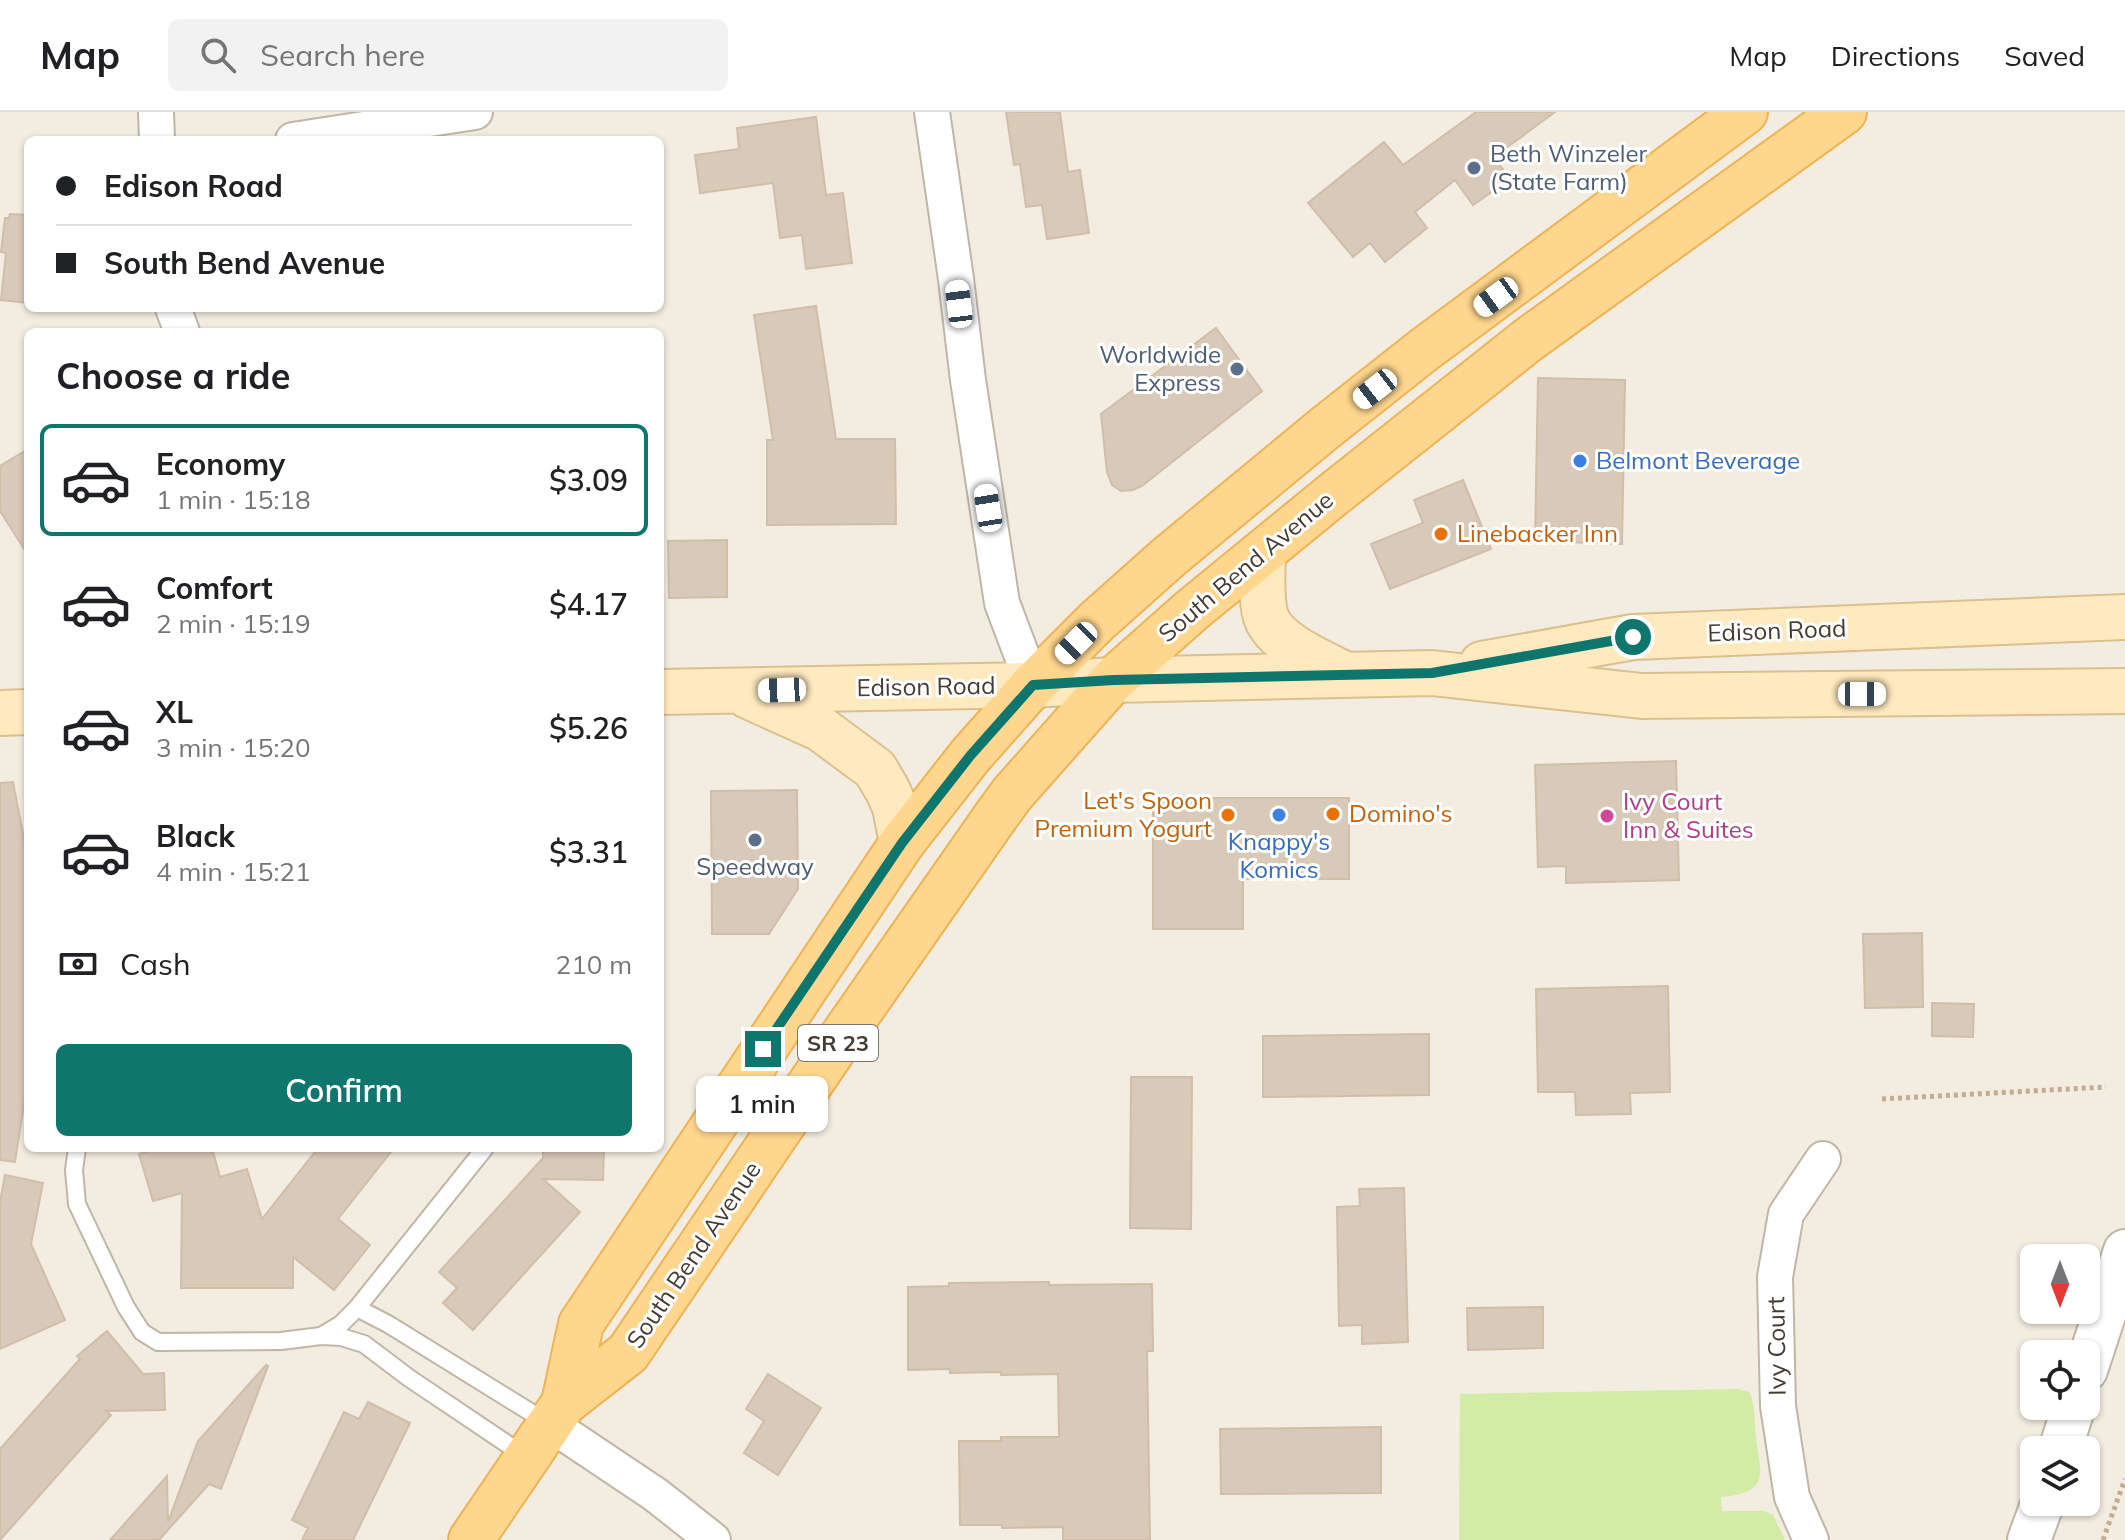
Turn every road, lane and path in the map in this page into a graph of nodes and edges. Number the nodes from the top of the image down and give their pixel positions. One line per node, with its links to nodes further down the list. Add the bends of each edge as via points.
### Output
1 (156, 112): 6 (street)
2 (475, 112): 7 (street)
3 (932, 112): 13 (street, via 1002,603)
4 (1844, 112): 8 (main road, South Bend Avenue / SR 23, via 1528,340)
5 (1736, 115): 13 (main road, South Bend Avenue / SR 23, via 1325,428 1170,556)
6 (157, 136)
7 (319, 136)
8 (1263, 552): 11 (main road, via 1267,619 1286,643); 12 (main road, South Bend Avenue / SR 23)
9 (2125, 617): 10 (main road, Edison Road, via 1633,637)
10 (1432, 673): 11 (main road, Edison Road); 15 (main road, Edison Road, via 1642,696)
11 (1344, 674): 12 (main road, Edison Road)
12 (1113, 680): 13 (main road, Edison Road); 29 (main road, South Bend Avenue / SR 23, via 996,816 628,1353)
13 (1033, 685): 14 (main road, Edison Road); 19 (main road, South Bend Avenue / SR 23)
14 (738, 691): 16 (main road, Edison Road); 19 (main road, via 821,729 875,769 895,807)
15 (2125, 691)
16 (664, 692)
17 (24, 712): 18 (main road)
18 (0, 713)
19 (902, 843): 29 (main road, South Bend Avenue / SR 23, via 581,1324)
20 (2106, 1087): 21 (path)
21 (1882, 1099)
22 (76, 1152): 27 (lane, via 77,1204 142,1332 158,1342)
23 (482, 1152): 26 (lane)
24 (1823, 1159): 34 (street, Ivy Court, via 1786,1214 1775,1277 1778,1406 1792,1497)
25 (2125, 1251): 28 (street)
26 (357, 1308): 27 (lane); 29 (lane)
27 (321, 1336): 29 (lane, via 364,1344 409,1378)
28 (2096, 1340)
29 (547, 1428): 32 (main road, South Bend Avenue / SR 23); 33 (street, via 656,1495)
30 (2125, 1479): 36 (path)
31 (2038, 1516): 35 (street)
32 (471, 1540)
33 (713, 1540)
34 (1811, 1540)
35 (2029, 1540)
36 (2103, 1540)

